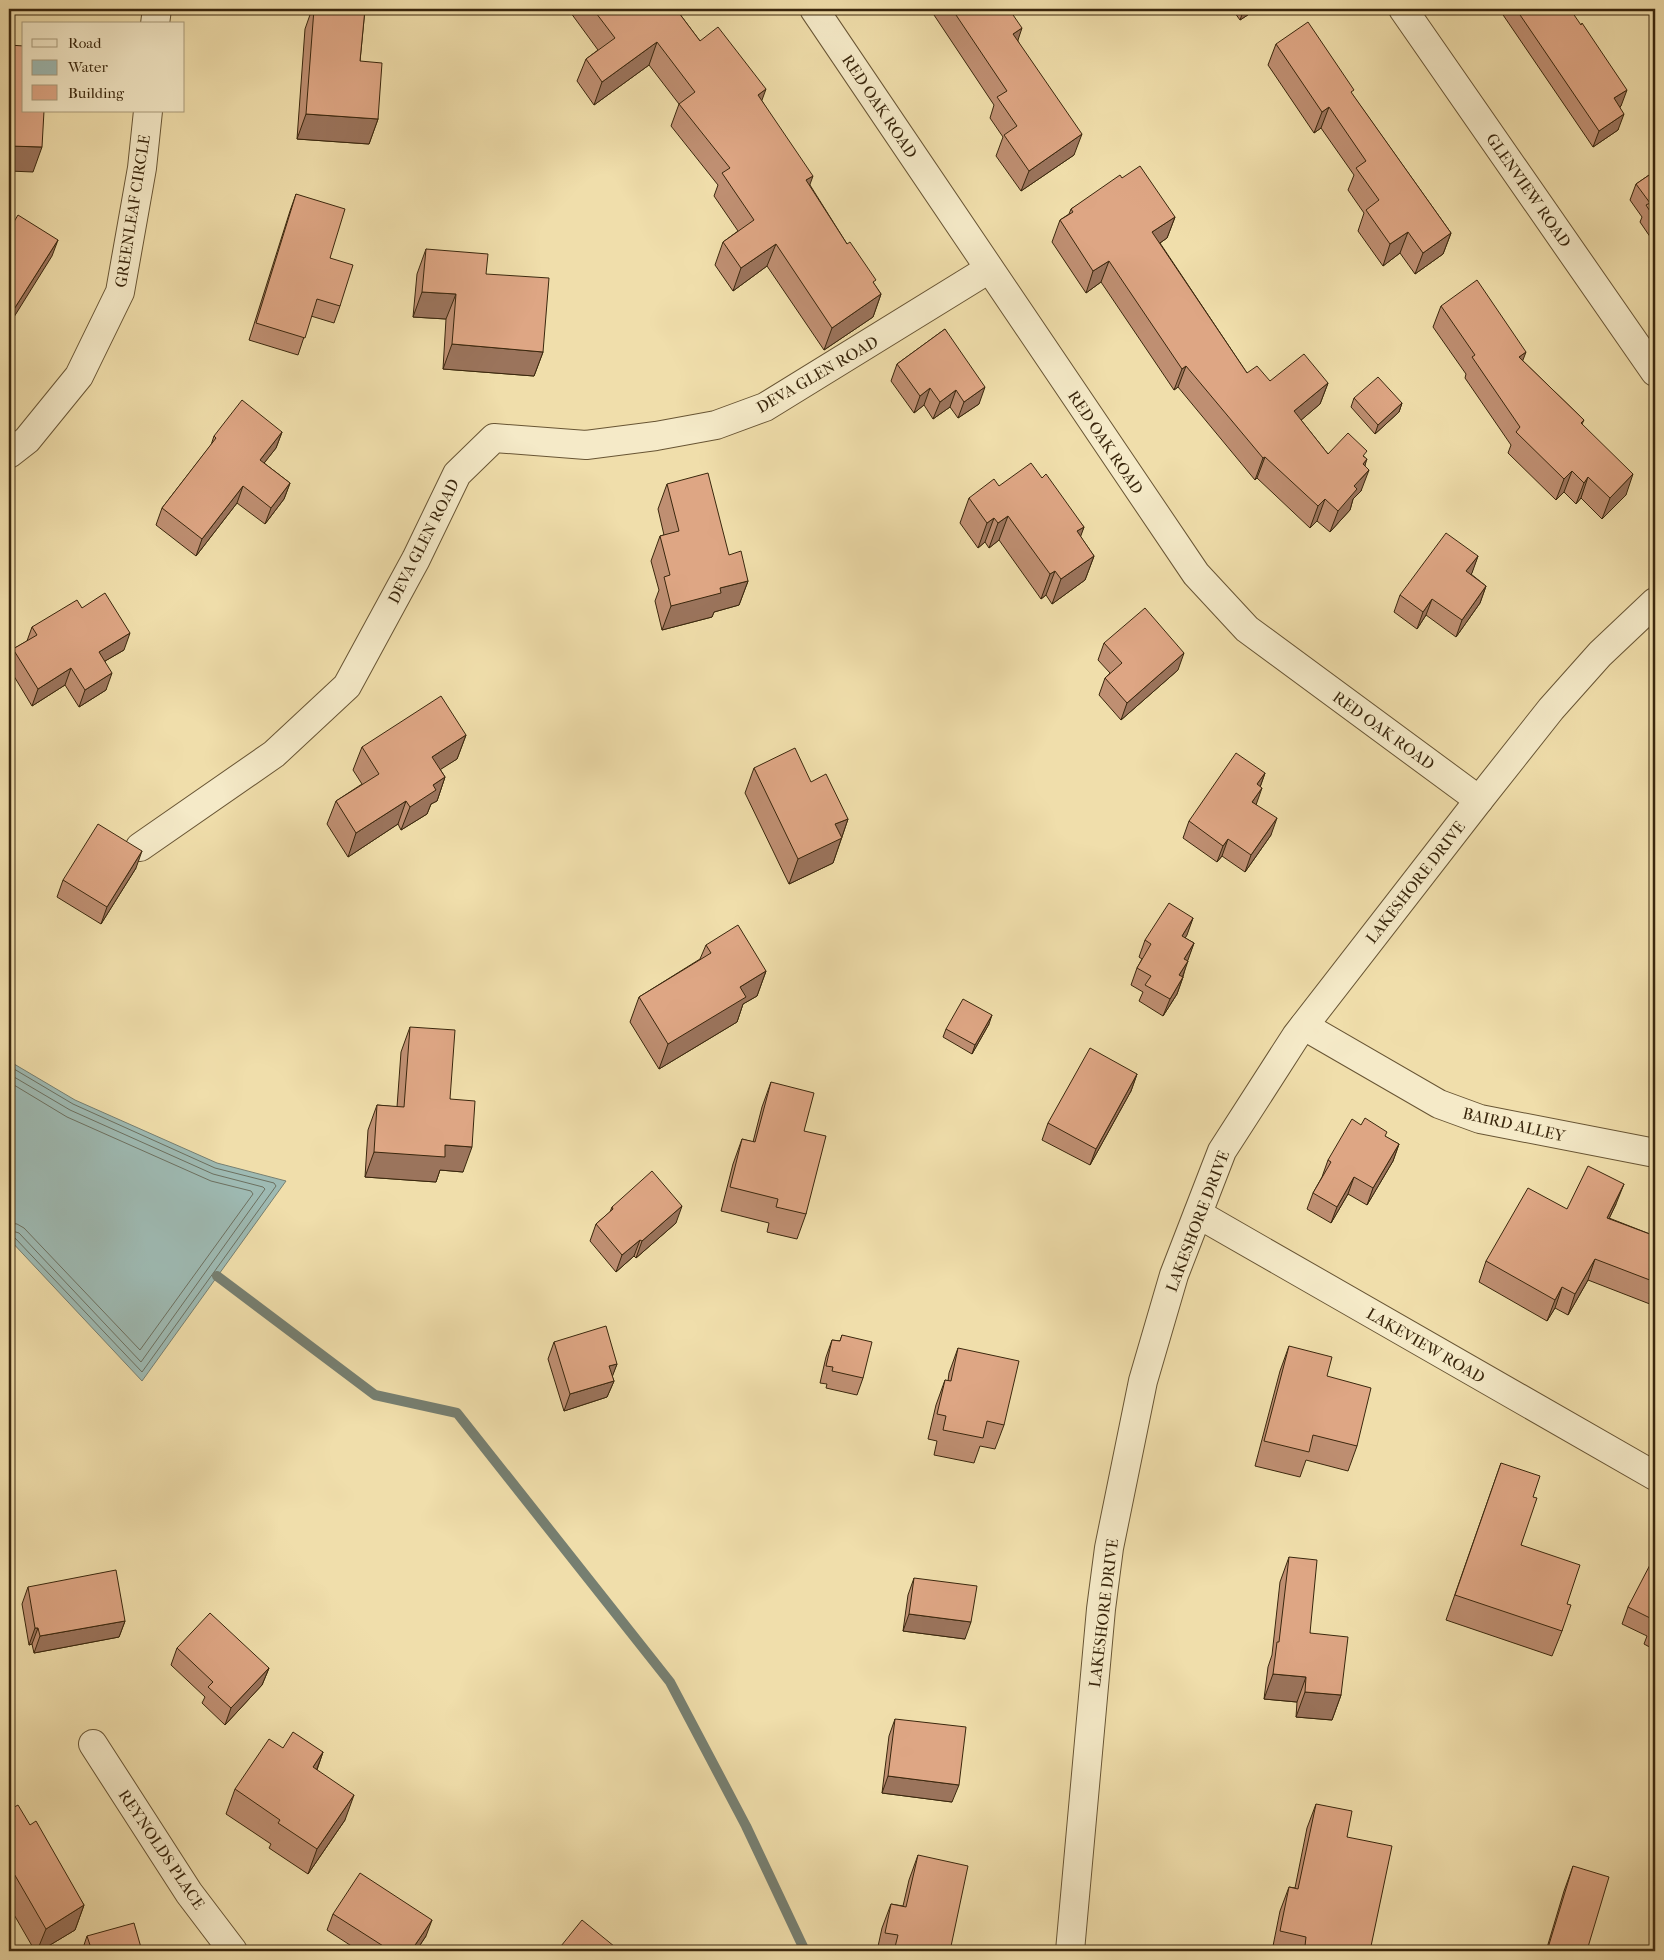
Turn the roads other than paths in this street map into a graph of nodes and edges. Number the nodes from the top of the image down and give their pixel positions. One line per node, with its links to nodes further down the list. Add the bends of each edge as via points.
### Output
1 (157, 9): 4 (street)
2 (814, 9): 6 (street, RED OAK ROAD)
3 (1403, 9): 7 (street, GLENVIEW ROAD)
4 (155, 22)
5 (148, 112): 8 (street, GREENLEAF CIRCLE, via 142,168 120,292 79,376 27,440)
6 (989, 269): 10 (street, RED OAK ROAD, via 1196,574 1248,629); 11 (street, DEVA GLEN ROAD, via 765,407 716,425 586,445 494,438 457,474 416,559 346,686 274,754)
7 (1655, 372)
8 (9, 454)
9 (1655, 602): 10 (street, LAKESHORE DRIVE, via 1600,654 1552,708)
10 (1479, 800): 12 (street, LAKESHORE DRIVE)
11 (140, 847)
12 (1304, 1026): 13 (street, BAIRD ALLEY, via 1439,1104 1455,1110 1480,1119); 14 (street, LAKESHORE DRIVE, via 1222,1151)
13 (1655, 1153)
14 (1198, 1214): 15 (street, LAKEVIEW ROAD); 18 (street, LAKESHORE DRIVE, via 1174,1275 1143,1381 1108,1548)
15 (1655, 1476)
16 (93, 1744): 17 (street, REYNOLDS PLACE, via 189,1893)
17 (233, 1951)
18 (1070, 1951)

